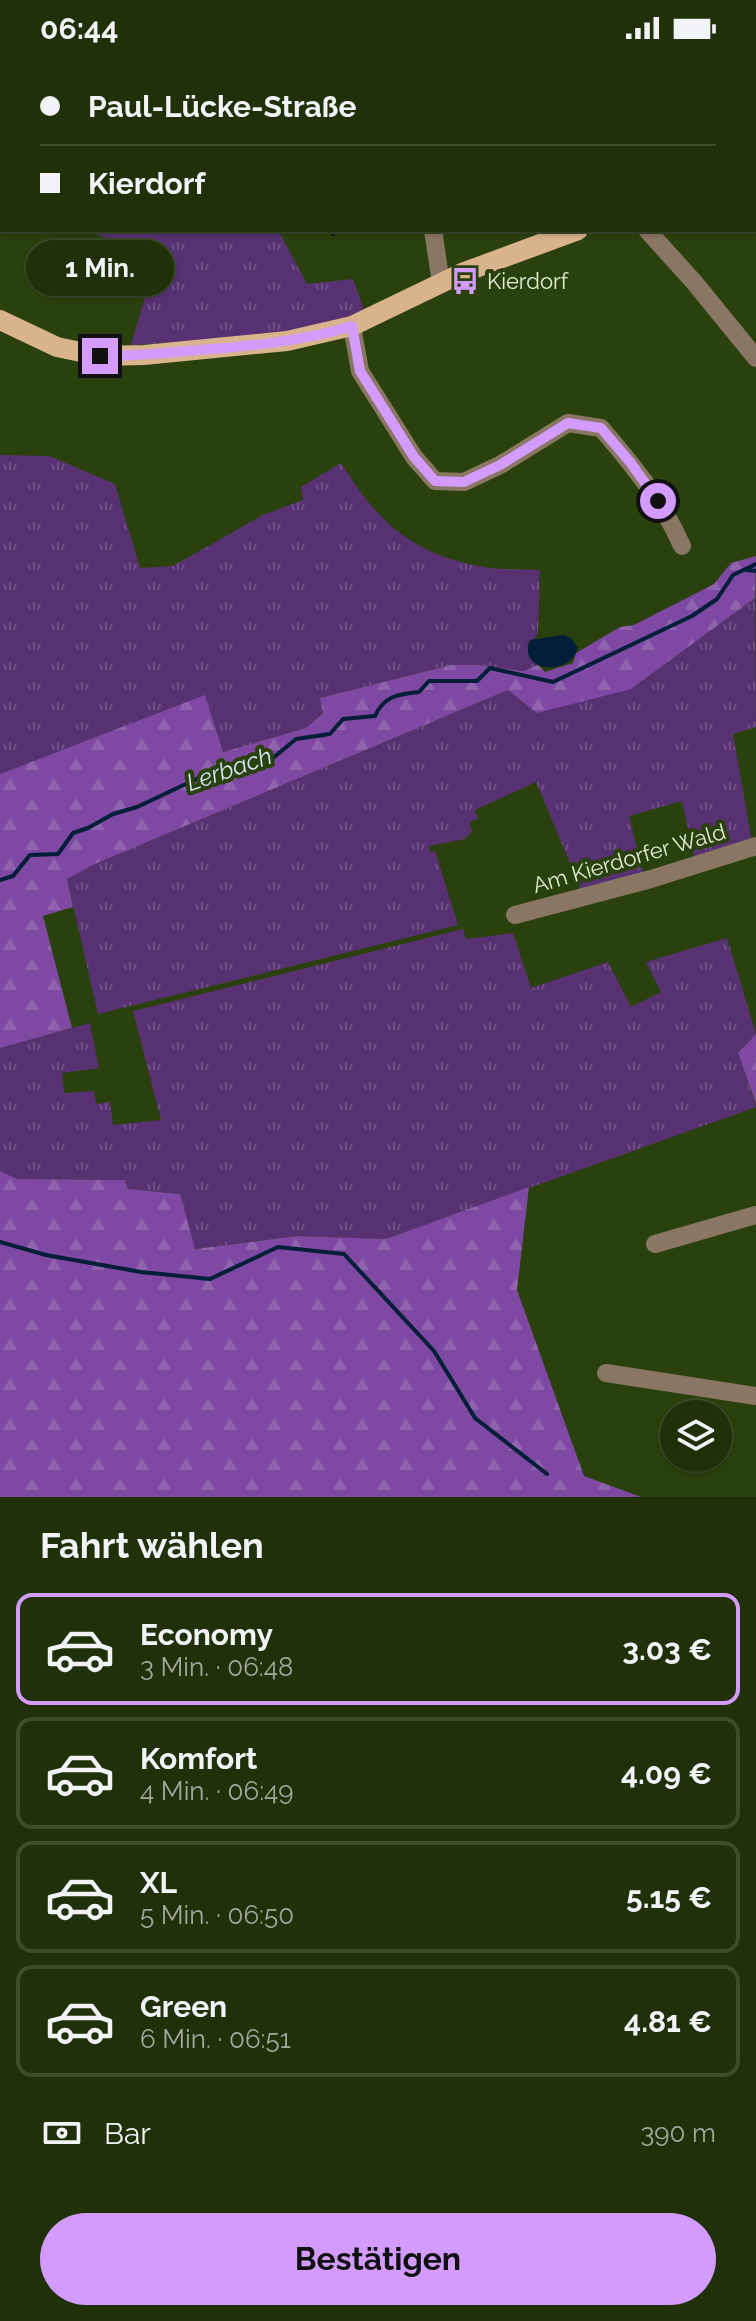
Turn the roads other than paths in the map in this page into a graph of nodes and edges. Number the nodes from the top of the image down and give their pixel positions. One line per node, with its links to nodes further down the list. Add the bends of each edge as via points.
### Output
1 (433, 232): 4 (street)
2 (573, 232): 4 (main road)
3 (649, 232): 7 (street)
4 (441, 283): 6 (main road)
5 (0, 320): 6 (main road, via 57,347 100,356 233,348)
6 (352, 326): 8 (street, via 360,371 435,481 464,482 568,423 601,428 671,520)
7 (756, 358)
8 (682, 546)
9 (756, 846): 10 (street, Am Kierdorfer Wald)
10 (515, 915)
11 (756, 1215): 12 (street)
12 (655, 1244)
13 (606, 1373): 14 (street)
14 (756, 1396)

